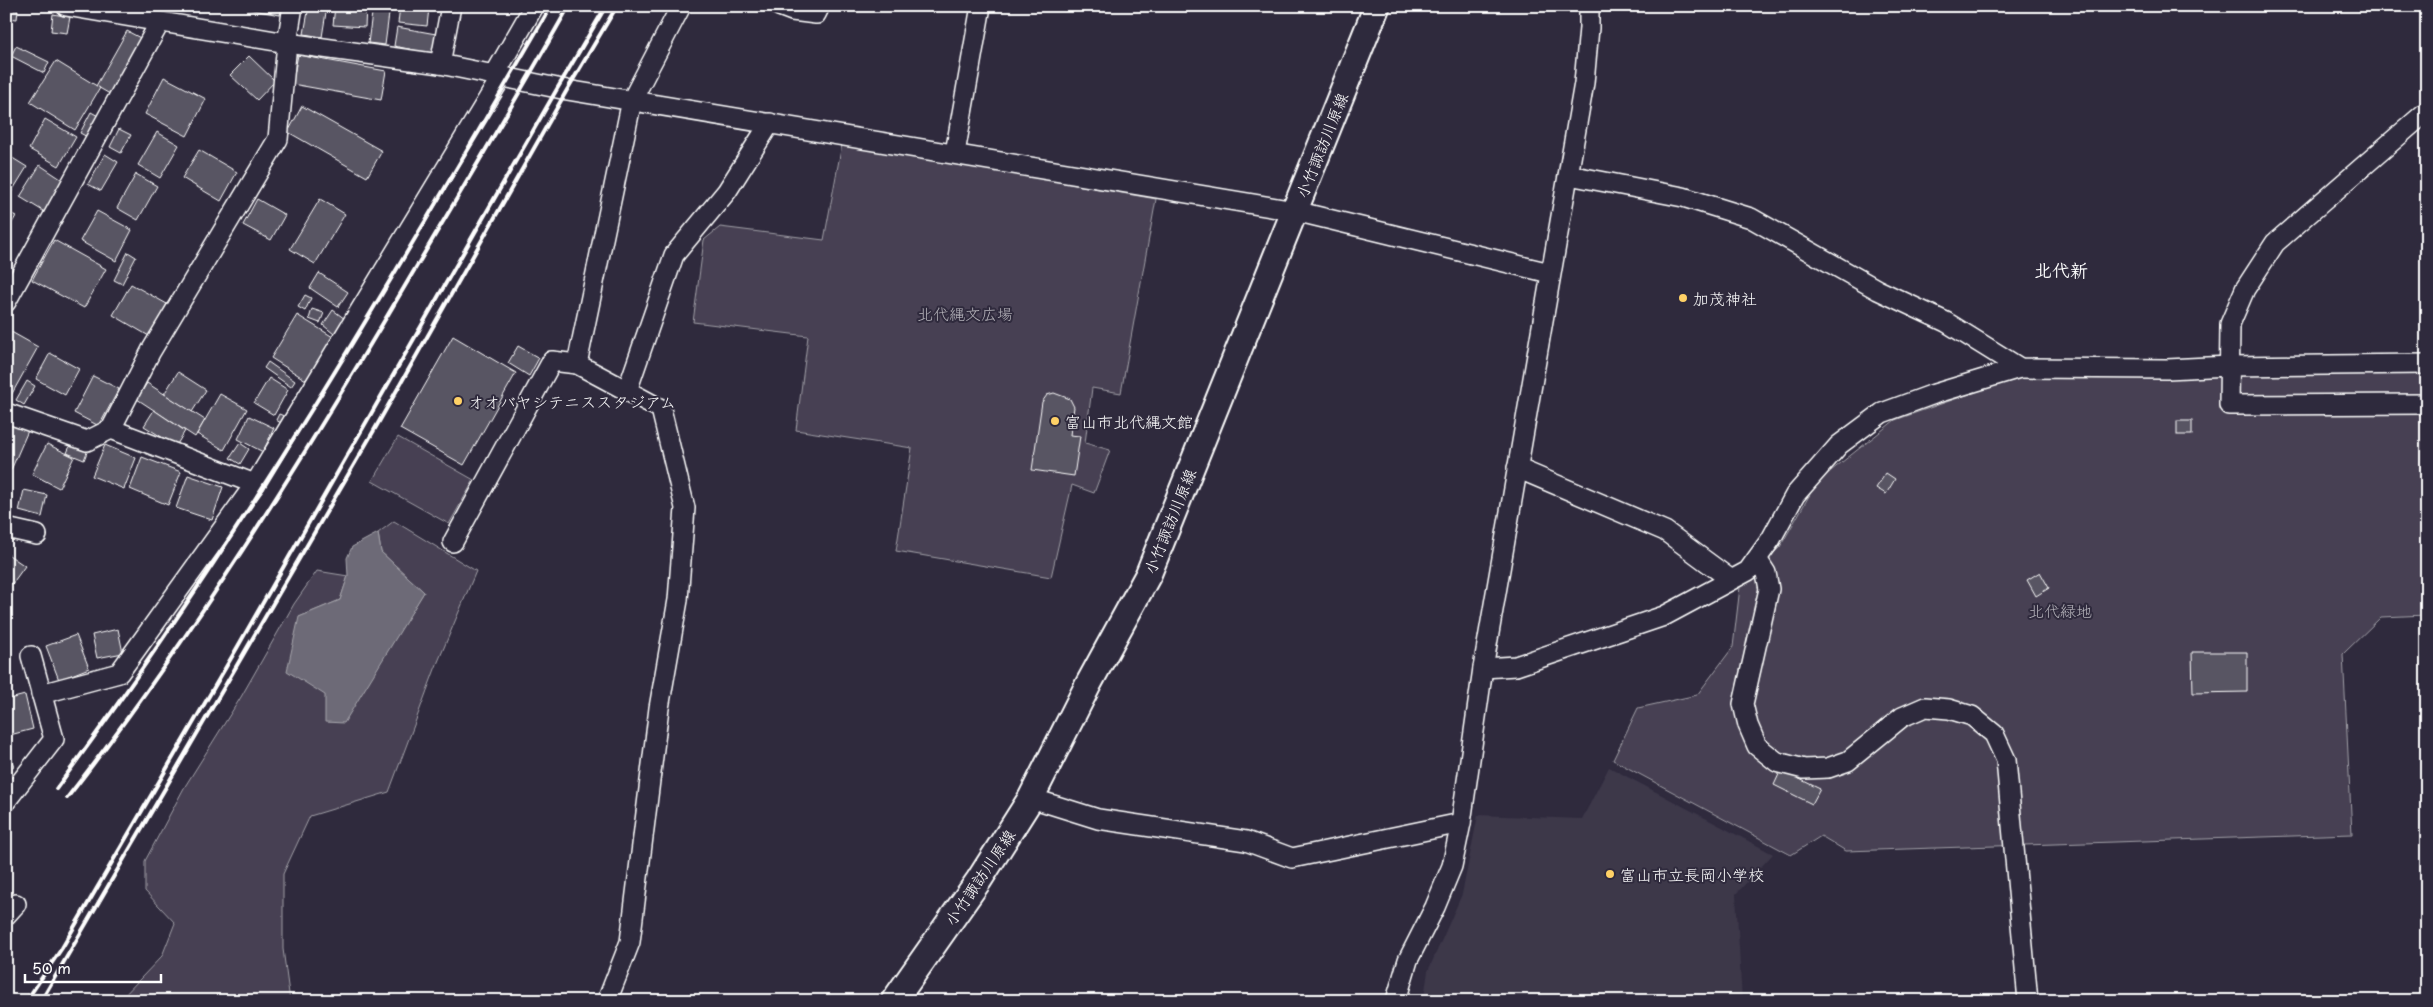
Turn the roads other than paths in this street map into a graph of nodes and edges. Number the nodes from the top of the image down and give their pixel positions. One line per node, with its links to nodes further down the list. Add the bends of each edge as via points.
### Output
1 (66, 6): 11 (street)
2 (293, 6): 12 (street)
3 (451, 6): 13 (street)
4 (534, 6): 14 (street)
5 (681, 6): 15 (street)
6 (779, 6): 7 (street, via 816,14)
7 (820, 6)
8 (981, 6): 18 (street)
9 (1377, 6): 20 (main road, 小竹諏訪川原線)
10 (1589, 6): 19 (street, via 1584,83)
11 (160, 22): 12 (street); 22 (street)
12 (287, 43): 13 (street); 30 (street, via 278,139 151,351)
13 (440, 64): 14 (street)
14 (499, 75): 15 (street, via 556,89); 32 (street)
15 (632, 100): 17 (street); 23 (street)
16 (2427, 111): 25 (street, via 2275,244 2245,289 2230,324)
17 (770, 123): 18 (street); 27 (street, via 727,190 674,255)
18 (955, 153): 20 (street)
19 (1569, 175): 21 (street); 26 (street, via 1683,197 1751,218 1878,290 1946,322)
20 (1295, 210): 21 (street); 41 (main road, 小竹諏訪川原線, via 1148,575 1088,683)
21 (1550, 273): 31 (street)
22 (6, 302)
23 (577, 364): 27 (street); 35 (street, via 552,361)
24 (2427, 364): 25 (street)
25 (2229, 366): 26 (street); 28 (street, via 2229,405)
26 (2020, 368): 36 (street, via 1882,413 1839,445 1795,495)
27 (627, 391): 44 (street, via 661,409 685,508 678,600 658,708 630,942)
28 (2427, 404)
29 (6, 413): 30 (street, via 87,441)
30 (111, 429): 32 (street)
31 (1517, 468): 37 (street, via 1665,531); 39 (street)
32 (255, 484): 40 (street, via 119,673)
33 (6, 528): 34 (street)
34 (37, 535)
35 (453, 542)
36 (1757, 559): 37 (street, via 1748,571); 47 (street, via 1766,572 1769,589 1743,704 1757,746 1777,762 1804,769 1828,768 1848,761 1902,717 1925,707 1950,709 1972,716 1994,734 2006,760)
37 (1730, 579): 39 (street, via 1664,616 1516,666)
38 (30, 656): 40 (street)
39 (1483, 668): 43 (street)
40 (41, 694): 42 (street, via 54,739)
41 (1030, 798): 43 (street, via 1098,819 1246,841 1292,858); 45 (main road, 小竹諏訪川原線, via 979,880)
42 (6, 801)
43 (1461, 823): 46 (street, via 1452,866 1408,960)
44 (607, 1001)
45 (894, 1001)
46 (1398, 1001)
47 (2028, 1001)

